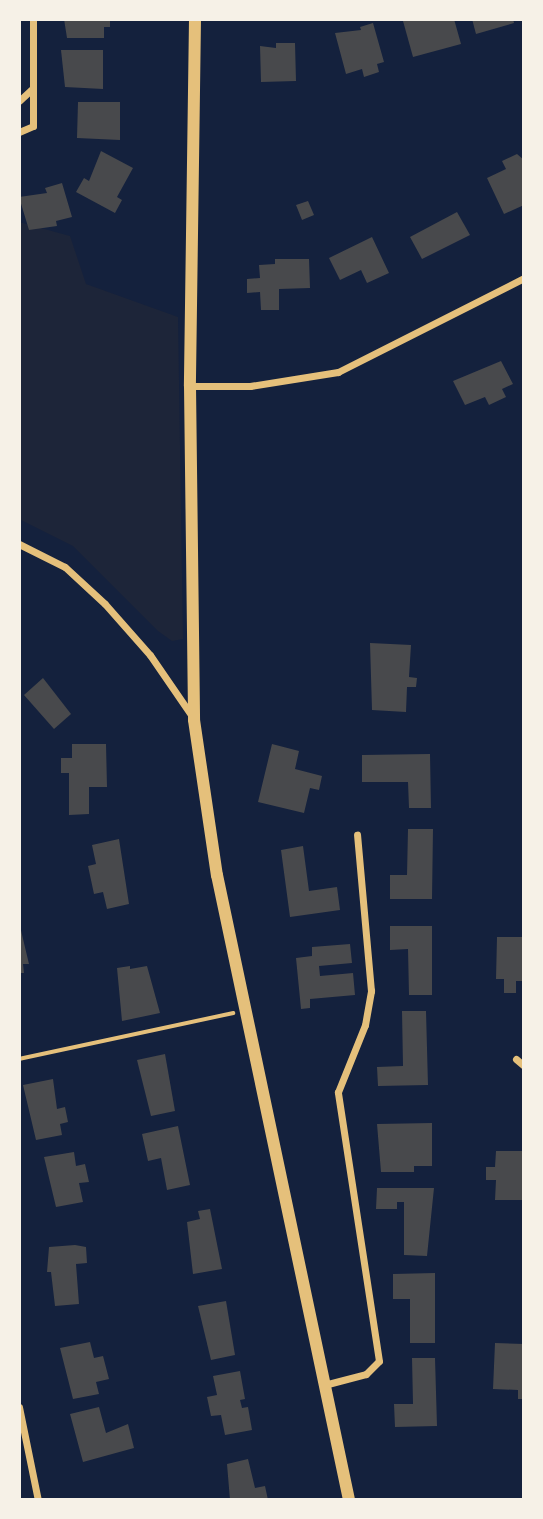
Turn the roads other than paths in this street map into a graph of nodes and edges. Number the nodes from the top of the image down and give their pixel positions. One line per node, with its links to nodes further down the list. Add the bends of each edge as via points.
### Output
1 (33, 19): 4 (street)
2 (204, 19): 3 (street)
3 (195, 20): 8 (street)
4 (32, 89): 5 (street); 6 (street, via 33,126)
5 (19, 100)
6 (19, 132)
7 (524, 278): 8 (street, via 338,372 250,386)
8 (190, 386): 10 (street)
9 (19, 544): 10 (street, via 65,567 105,604 150,655)
10 (194, 720): 14 (street, via 217,875)
11 (357, 835): 14 (street, via 371,991 365,1025 338,1092 379,1361 366,1374)
12 (516, 1059): 13 (street)
13 (524, 1066)
14 (323, 1385): 17 (street)
15 (19, 1408): 16 (street)
16 (38, 1500)
17 (349, 1500)

